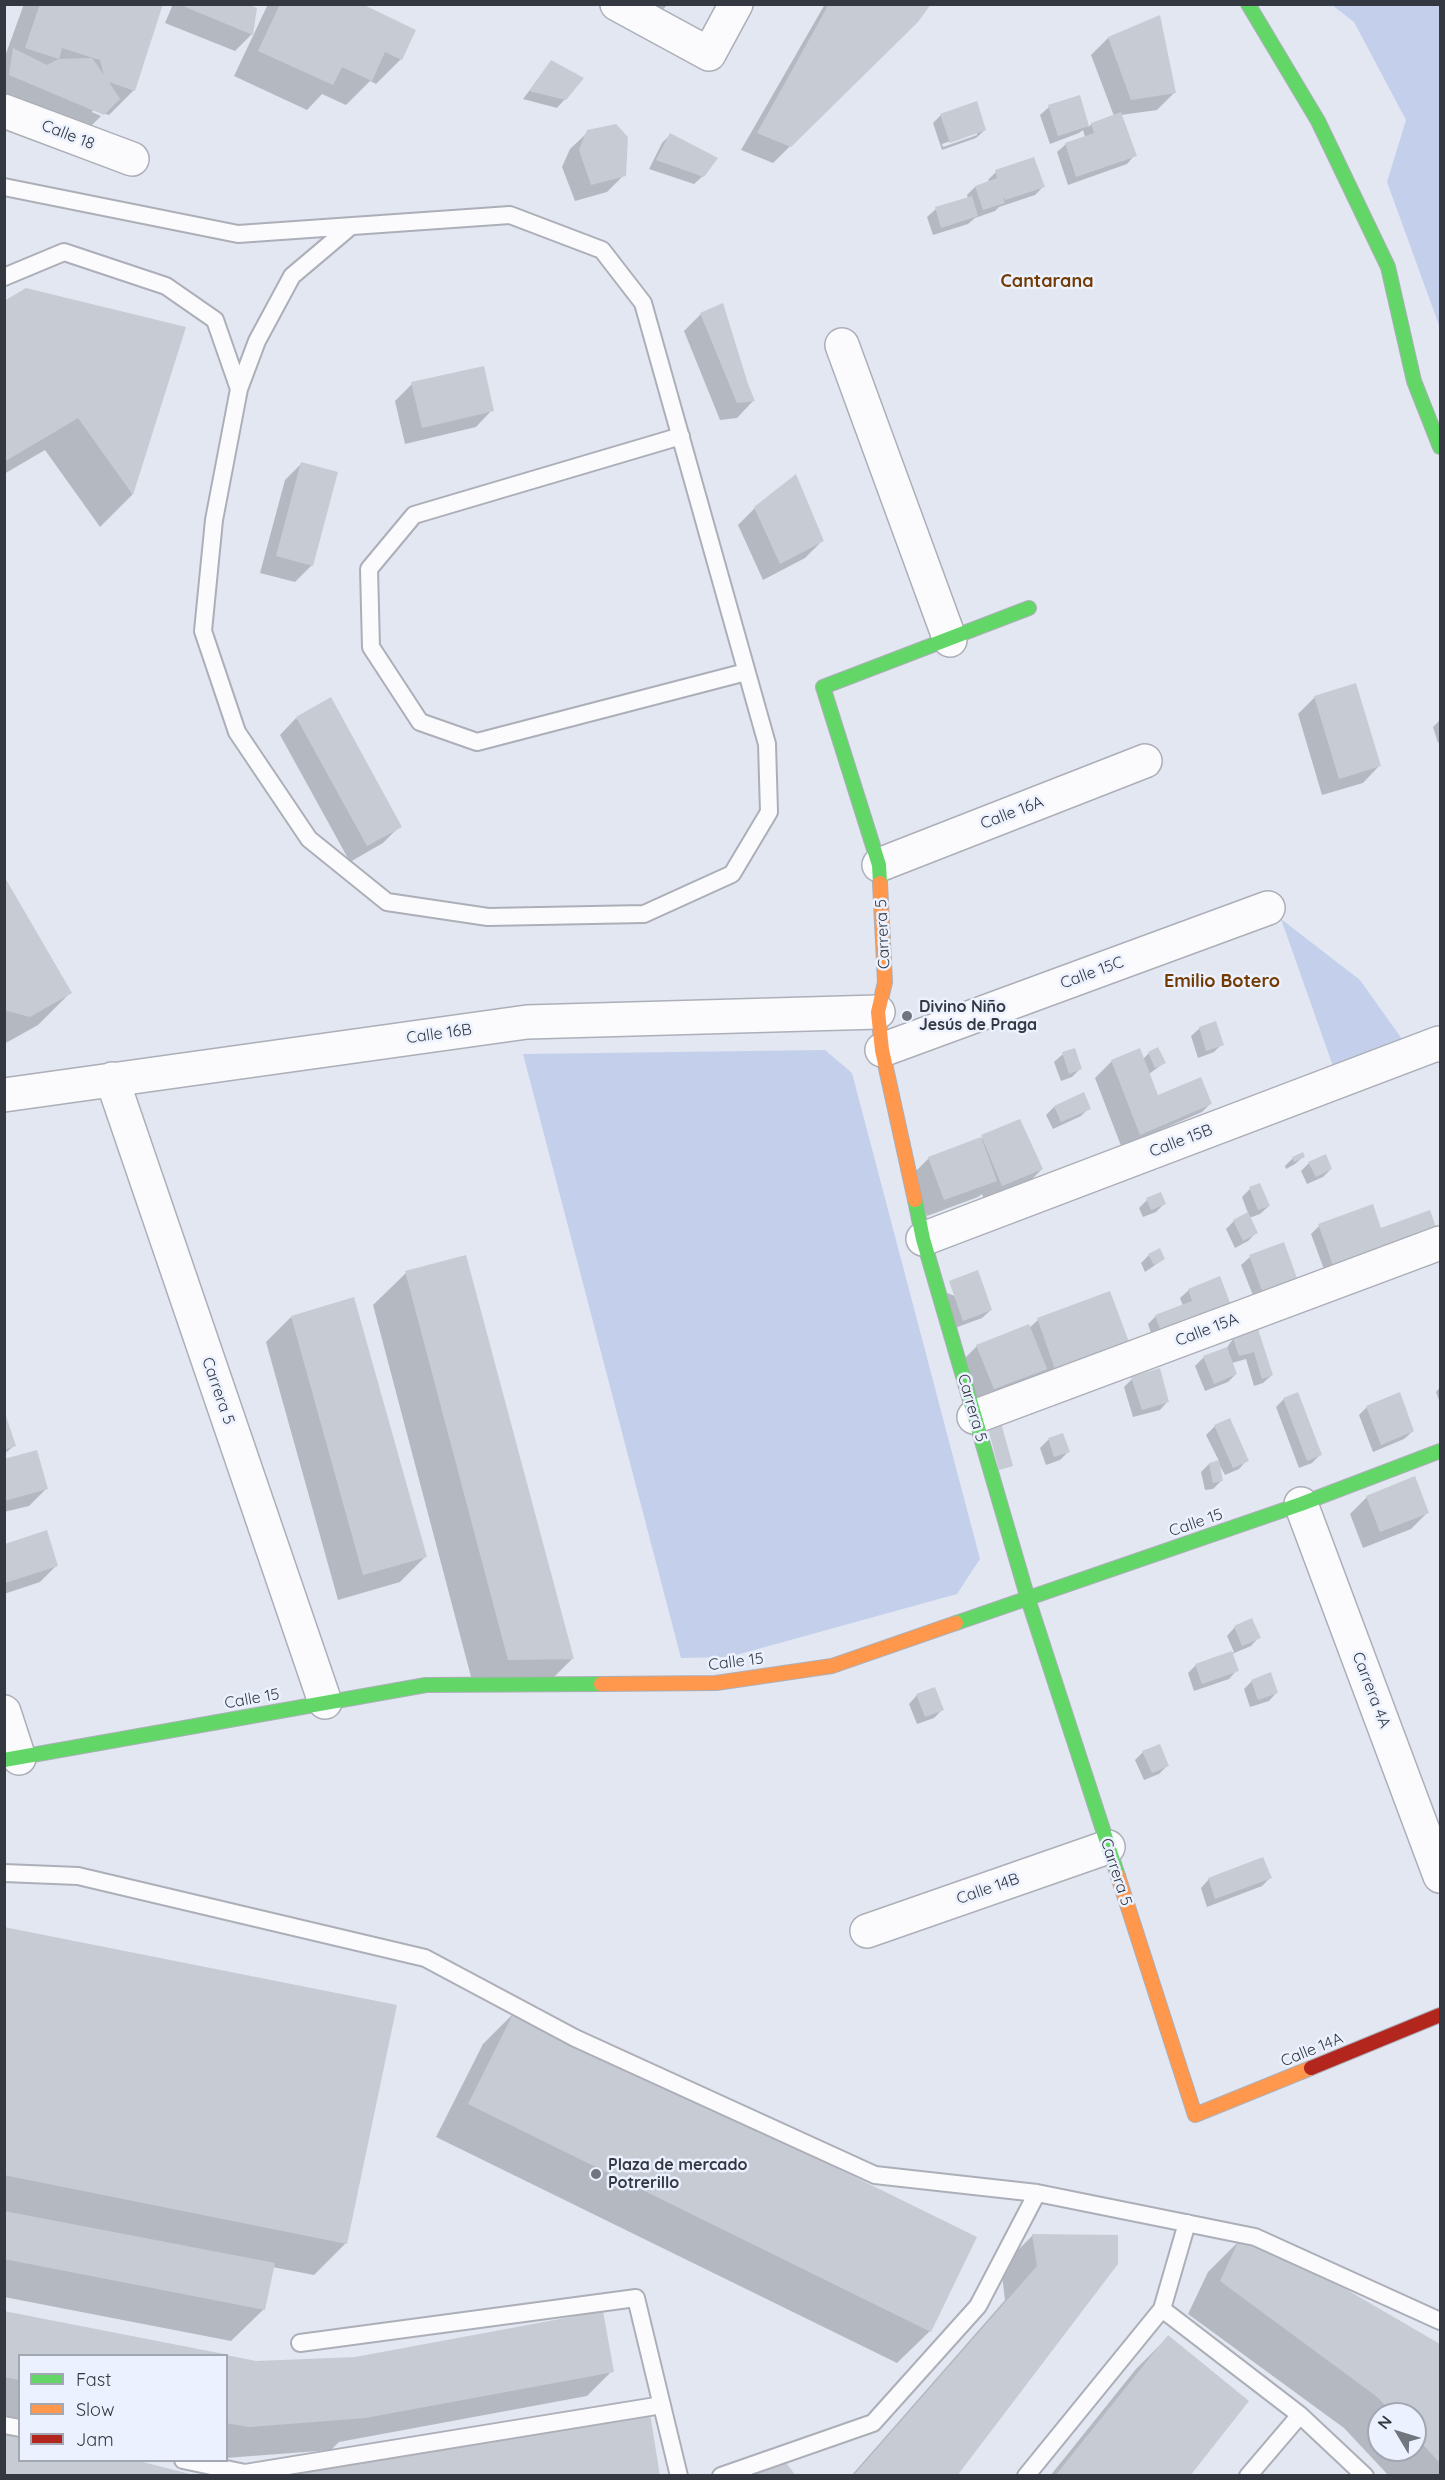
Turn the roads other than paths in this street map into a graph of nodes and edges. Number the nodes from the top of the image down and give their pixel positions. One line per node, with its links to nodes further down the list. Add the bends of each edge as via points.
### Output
1 (617, 4): 2 (street, via 709,54)
2 (736, 4)
3 (1248, 4): 12 (street, via 1318,121 1389,267 1414,381)
4 (4, 111): 5 (street, Calle 18)
5 (132, 159)
6 (4, 187): 7 (lane, via 238,234)
7 (350, 226): 10 (lane, via 292,276 258,341); 11 (lane, via 510,215 602,250 643,303)
8 (4, 277): 10 (lane, via 64,252 166,286 215,320)
9 (842, 345): 14 (street)
10 (239, 389): 15 (lane, via 214,520 203,631 237,732 309,839 387,902 488,916 644,914 732,874 769,812 767,744)
11 (681, 436): 15 (lane); 15 (lane, via 414,514 369,569 371,647 420,722 477,742)
12 (1440, 447)
13 (1029, 608): 14 (street)
14 (950, 640): 17 (street, Carrera 5, via 824,687)
15 (746, 672)
16 (1145, 761): 17 (street, Calle 16A)
17 (879, 865): 19 (street, Carrera 5, via 885,982)
18 (1268, 908): 21 (street, Calle 15C)
19 (878, 1012): 21 (street, Carrera 5); 22 (street, Calle 16B, via 527,1022)
20 (1440, 1044): 24 (street, Calle 15B)
21 (882, 1050): 24 (street, Carrera 5)
22 (111, 1079): 23 (street, Calle 16B); 30 (street, Carrera 5)
23 (4, 1095)
24 (923, 1239): 26 (street, Carrera 5)
25 (1440, 1243): 26 (street, Calle 15A)
26 (974, 1417): 29 (street, Carrera 5)
27 (1440, 1451): 28 (street, Calle 15)
28 (1301, 1504): 29 (street, Calle 15); 35 (street, Carrera 4A)
29 (1028, 1599): 30 (street, Calle 15, via 831,1666 716,1683 426,1685); 33 (street, Carrera 5)
30 (325, 1702): 32 (street, Calle 15)
31 (4, 1712): 32 (street)
32 (12, 1759)
33 (1108, 1847): 36 (street, Calle 14B); 38 (street, Carrera 5)
34 (4, 1873): 39 (lane, via 78,1876 425,1958 575,2038 874,2175)
35 (1440, 1876)
36 (867, 1931)
37 (1440, 2015): 38 (street, Calle 14A)
38 (1195, 2115)
39 (1037, 2193): 40 (lane); 48 (lane, via 978,2306 873,2423)
40 (1187, 2223): 41 (lane); 42 (lane, via 1255,2237)
41 (1162, 2309): 45 (lane); 49 (lane)
42 (1440, 2321)
43 (300, 2343): 44 (lane, via 636,2298)
44 (662, 2405): 46 (lane, via 245,2473); 47 (lane)
45 (1300, 2415): 50 (lane); 51 (lane)
46 (193, 2462)
47 (679, 2475)
48 (721, 2475)
49 (1026, 2475)
50 (1248, 2475)
51 (1365, 2475)

